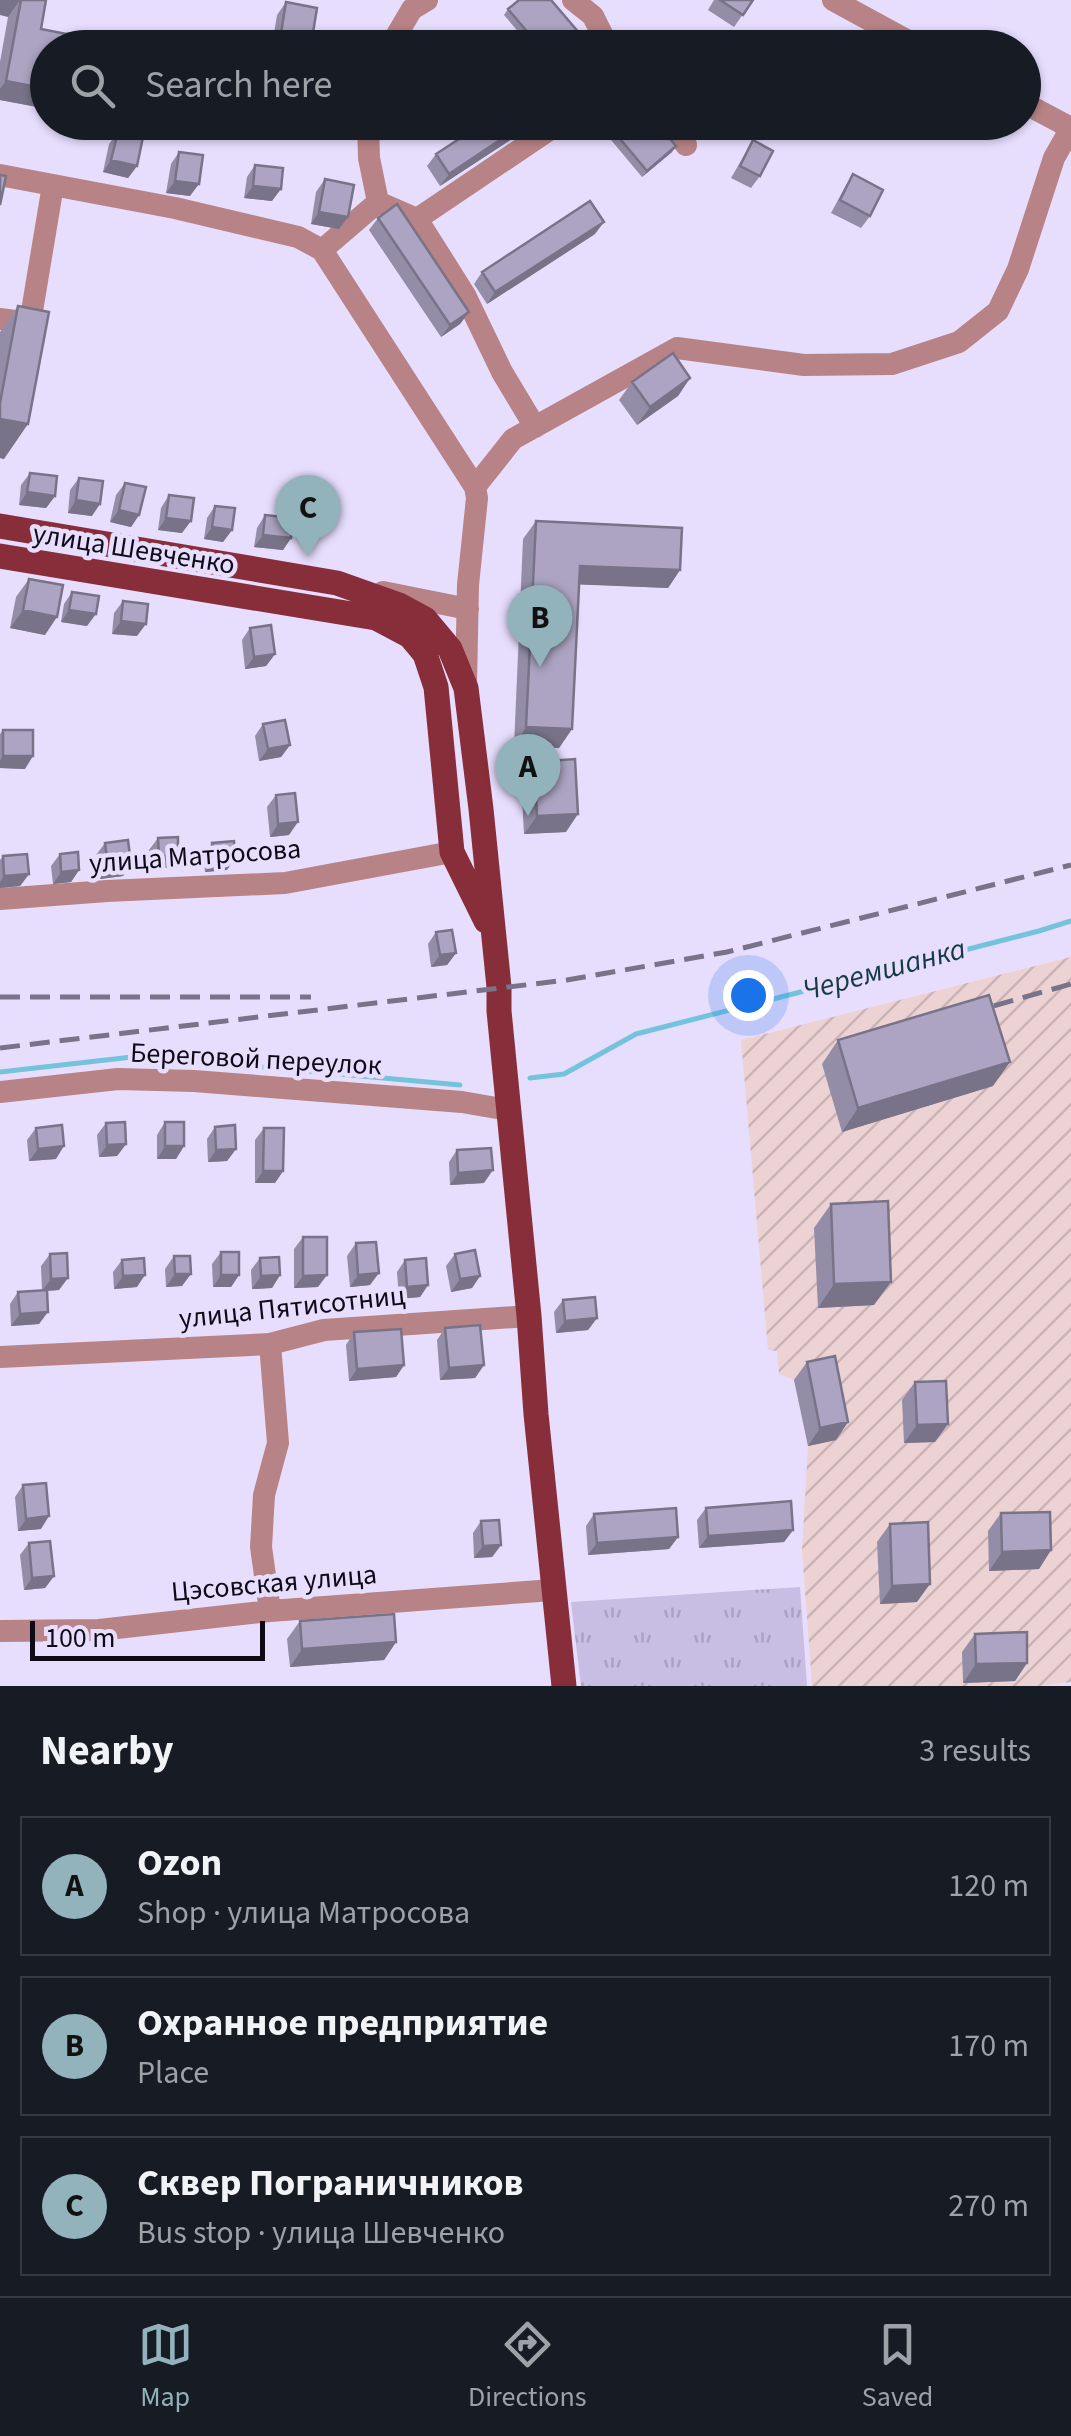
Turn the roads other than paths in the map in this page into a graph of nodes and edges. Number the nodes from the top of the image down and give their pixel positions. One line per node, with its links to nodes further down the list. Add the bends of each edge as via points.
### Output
1 (427, 0): 4 (street)
2 (573, 0): 5 (street)
3 (833, 0): 6 (street)
4 (399, 30)
5 (600, 30)
6 (888, 30)
7 (1041, 112): 8 (street)
8 (1071, 128): 19 (street, via 998,312 960,342 892,364 804,364 677,348)
9 (368, 140): 15 (street)
10 (534, 140): 16 (street)
11 (682, 140): 12 (street)
12 (686, 145)
13 (0, 175): 14 (street)
14 (54, 185): 17 (street, via 298,237); 18 (street, via 30,323)
15 (378, 202): 16 (street); 17 (street)
16 (417, 220): 19 (street)
17 (322, 250): 20 (street)
18 (0, 319)
19 (535, 427): 20 (street, via 512,439)
20 (475, 487): 24 (street)
21 (0, 526): 23 (main road, улица Шевченко)
22 (0, 556): 25 (main road, улица Шевченко)
23 (337, 583): 24 (street); 26 (main road, улица Шевченко, via 400,604 425,620 450,649)
24 (468, 608): 25 (street); 26 (street)
25 (376, 618): 27 (main road, via 410,636 436,687)
26 (466, 688): 29 (main road, улица Шевченко)
27 (452, 852): 28 (street, улица Матросова, via 284,882); 29 (main road)
28 (0, 899)
29 (492, 934): 31 (main road, улица Шевченко)
30 (0, 1092): 31 (street, Береговой переулок, via 118,1079)
31 (507, 1105): 32 (main road, улица Шевченко)
32 (530, 1316): 33 (street, улица Пятисотниц, via 324,1330); 35 (main road, улица Шевченко)
33 (270, 1344): 34 (street, улица Пятисотниц); 36 (street, via 278,1444 264,1495 261,1546)
34 (0, 1357)
35 (553, 1590): 36 (street, Цэсовская улица); 38 (main road, улица Шевченко)
36 (270, 1612): 37 (street, Цэсовская улица, via 99,1630)
37 (0, 1631)
38 (564, 1686)

